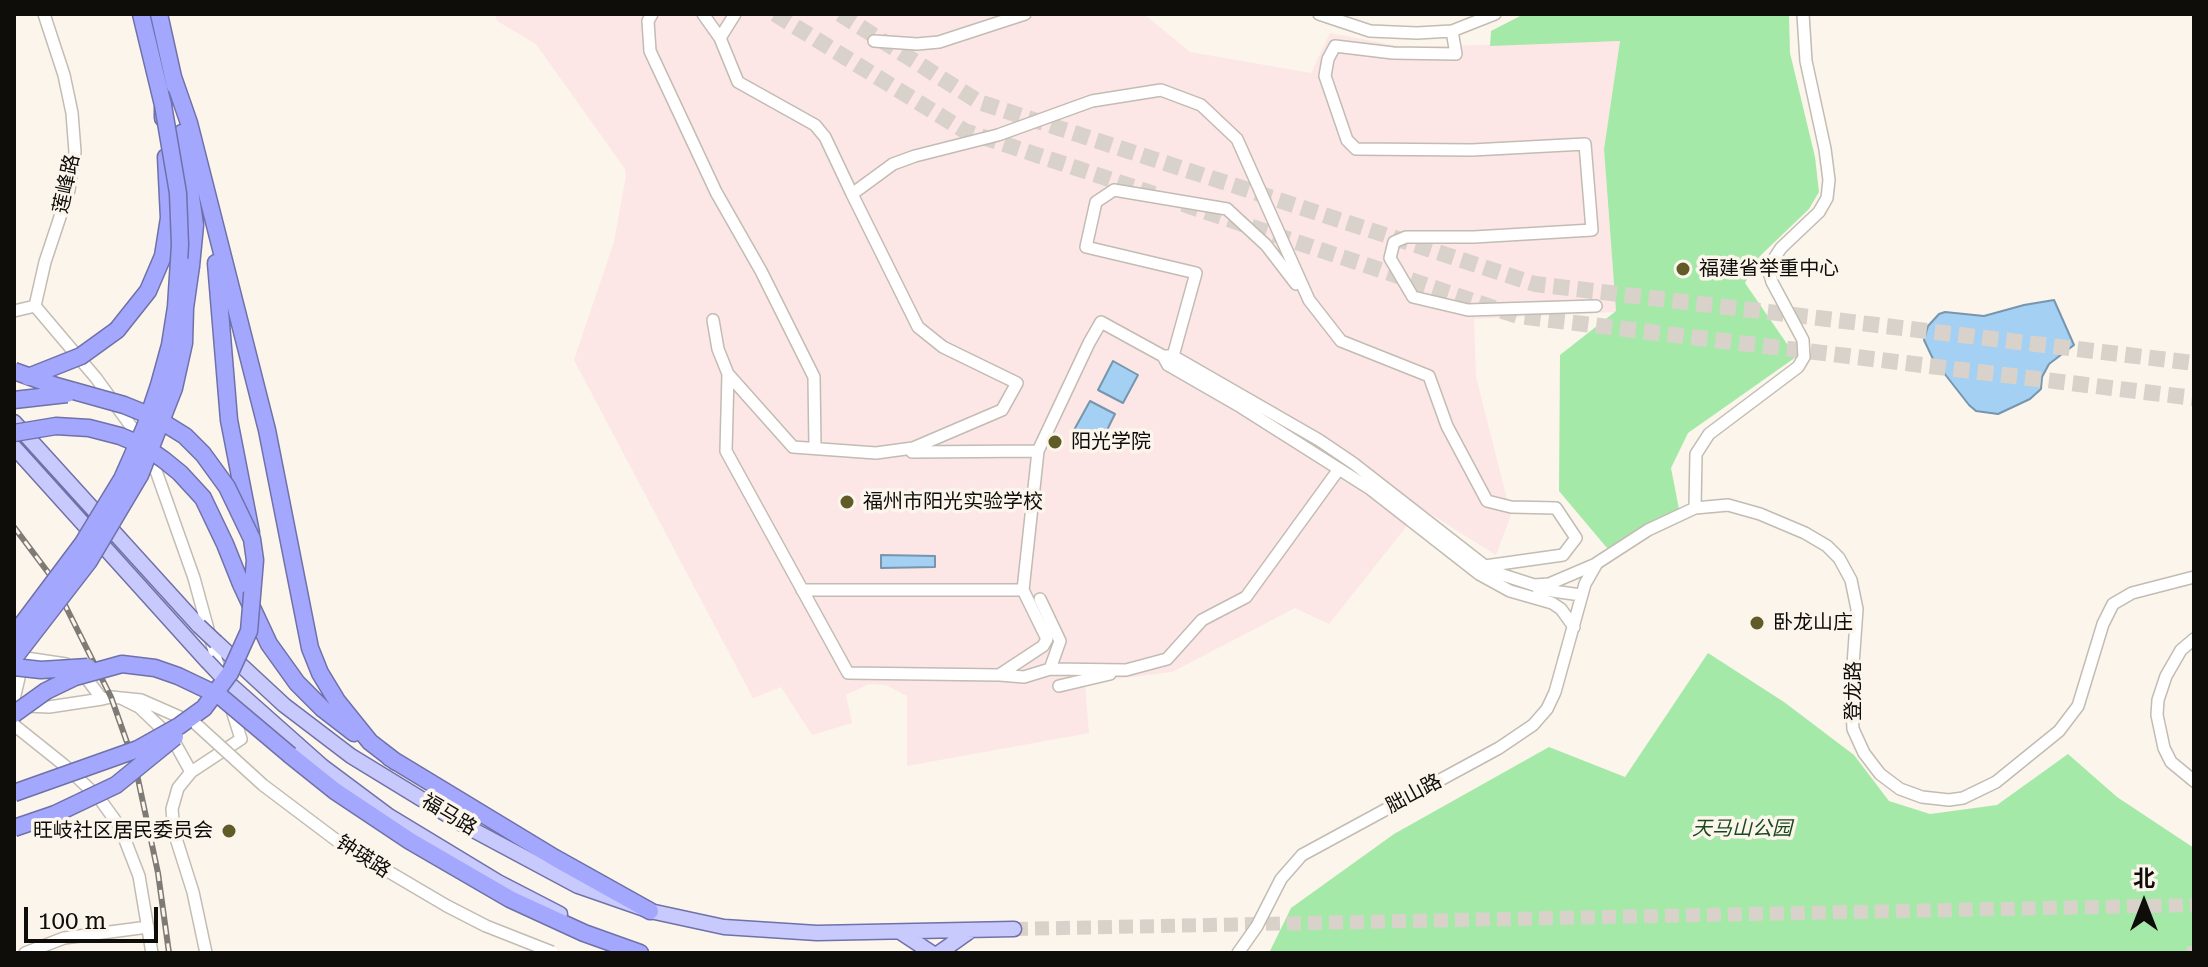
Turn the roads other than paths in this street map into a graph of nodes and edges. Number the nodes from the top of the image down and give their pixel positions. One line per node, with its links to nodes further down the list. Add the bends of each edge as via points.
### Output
1 (44, 14): 19 (street, 莲峰路, via 64,75 75,152)
2 (141, 14): 15 (highway)
3 (159, 14): 14 (highway)
4 (652, 14): 33 (street, via 650,51 716,192 814,377)
5 (703, 14): 12 (street)
6 (735, 14): 12 (street)
7 (1025, 14): 13 (street, via 939,42)
8 (1319, 14): 11 (street, via 1370,31)
9 (1495, 14): 11 (street)
10 (1803, 14): 38 (street, via 1806,61 1825,149 1827,198 1768,268 1803,340 1804,357 1709,434 1696,454)
11 (1452, 31): 20 (street, via 1456,54 1335,46 1325,76 1347,140 1356,149 1585,144 1592,230 1406,237 1394,242 1390,258 1413,297 1468,310)
12 (720, 38): 17 (street, via 738,82 815,125)
13 (874, 41)
14 (173, 77): 16 (highway); 51 (highway, bridge, via 195,225 184,343 174,388 121,510)
15 (163, 105): 26 (highway, bridge, via 169,218 163,256 148,291 128,319 99,345 61,366); 49 (highway, bridge, via 180,245 176,307 159,385 122,479 83,543)
16 (205, 190): 39 (highway, bridge, via 219,281 229,420); 64 (highway, via 277,470 310,648 327,685 370,742)
17 (852, 194): 18 (street, via 904,160 998,135 1092,101 1161,90 1201,105 1237,139); 35 (street, via 918,327 943,347 1017,383 1002,410 913,448)
18 (1309, 300): 23 (street, via 1266,245 1227,209 1114,190 1096,202 1086,247 1196,273); 41 (street, via 1341,341 1429,376 1447,426 1487,501 1556,508 1576,538 1563,555)
19 (35, 306): 21 (street); 65 (street, via 149,451 194,578 241,739)
20 (1596, 306)
21 (14, 311)
22 (713, 320): 25 (street)
23 (1168, 356): 31 (street, via 1168,365); 34 (street, via 1101,322)
24 (14, 371): 28 (highway, bridge)
25 (728, 374): 33 (street, via 793,447); 43 (street, via 726,451)
26 (14, 381)
27 (14, 400): 28 (highway, bridge, via 63,394)
28 (124, 405): 39 (highway, bridge, via 171,426 203,454 227,487)
29 (14, 422): 69 (main road, 福马路, bridge, via 199,626 284,705 351,756 464,825 578,886)
30 (14, 433): 64 (highway, bridge, via 56,426 89,428 144,446 180,473 203,498 269,644 297,683 323,709)
31 (1308, 441): 36 (street); 37 (street)
32 (14, 447): 79 (main road, 福马路, bridge, via 224,679 322,766 389,816 510,889 598,934)
33 (815, 447): 35 (street)
34 (1038, 451): 35 (street); 44 (street)
35 (876, 453)
36 (1339, 469): 37 (street); 54 (street, via 1246,597 1202,620 1167,659)
37 (1395, 502): 41 (street)
38 (1695, 508): 40 (street, 登龙路); 42 (street, 登龙路, via 1728,505 1760,514 1805,533 1839,558 1857,609 1853,729 1880,774 1922,797 1963,798 1996,782 2059,731 2078,706 2113,604 2132,593)
39 (252, 539): 61 (highway, bridge, via 255,583 249,631 230,673)
40 (1597, 563): 45 (street, 登龙路); 46 (street)
41 (1482, 570): 45 (street, via 1510,591)
42 (2194, 577)
43 (802, 590): 44 (street); 55 (street, via 848,673)
44 (1023, 590): 55 (street, via 1047,639)
45 (1534, 590): 46 (street); 48 (street, via 1561,609)
46 (1581, 595): 48 (street)
47 (1040, 599): 53 (street, via 1060,641)
48 (1574, 627): 84 (street, 胐山路, via 1551,700 1533,725 1302,855 1281,879)
49 (14, 635)
50 (2194, 639): 66 (street, via 2166,676 2157,715 2171,762)
51 (14, 663): 52 (highway, bridge, via 41,670); 58 (street, via 19,678); 59 (street, via 26,658 63,663 83,672)
52 (122, 664): 62 (highway, bridge, via 75,677); 78 (highway, bridge, via 155,668 220,696 335,791 410,841 510,899)
53 (1050, 669): 54 (street); 55 (street, via 1024,677)
54 (1126, 670): 56 (street)
55 (999, 675)
56 (1059, 686)
57 (121, 698): 59 (street, 钟瑛路); 65 (street, via 159,726); 74 (street, 钟瑛路, bridge, via 154,704 196,724 263,785 409,886 486,926)
58 (14, 699)
59 (102, 699): 60 (street, 钟瑛路, via 49,707)
60 (14, 705)
61 (204, 708): 67 (highway, bridge, via 138,749); 68 (highway, bridge, via 116,785)
62 (14, 714)
63 (14, 725): 70 (street, via 64,765 120,827 135,864)
64 (396, 762): 69 (highway)
65 (191, 772): 77 (street, via 175,794 172,824)
66 (2194, 781)
67 (14, 793)
68 (14, 828)
69 (650, 911): 73 (main road, 福马路, via 724,927)
70 (148, 927): 75 (street, via 64,938); 76 (street)
71 (1014, 929): 72 (main road, 福马路)
72 (971, 930): 73 (main road, 福马路); 82 (main road); 83 (main road)
73 (899, 932): 80 (main road); 81 (main road)
74 (553, 952)
75 (25, 953)
76 (152, 953)
77 (206, 953)
78 (640, 953)
79 (652, 953)
80 (916, 953)
81 (932, 953)
82 (939, 953)
83 (957, 953)
84 (1238, 953)

